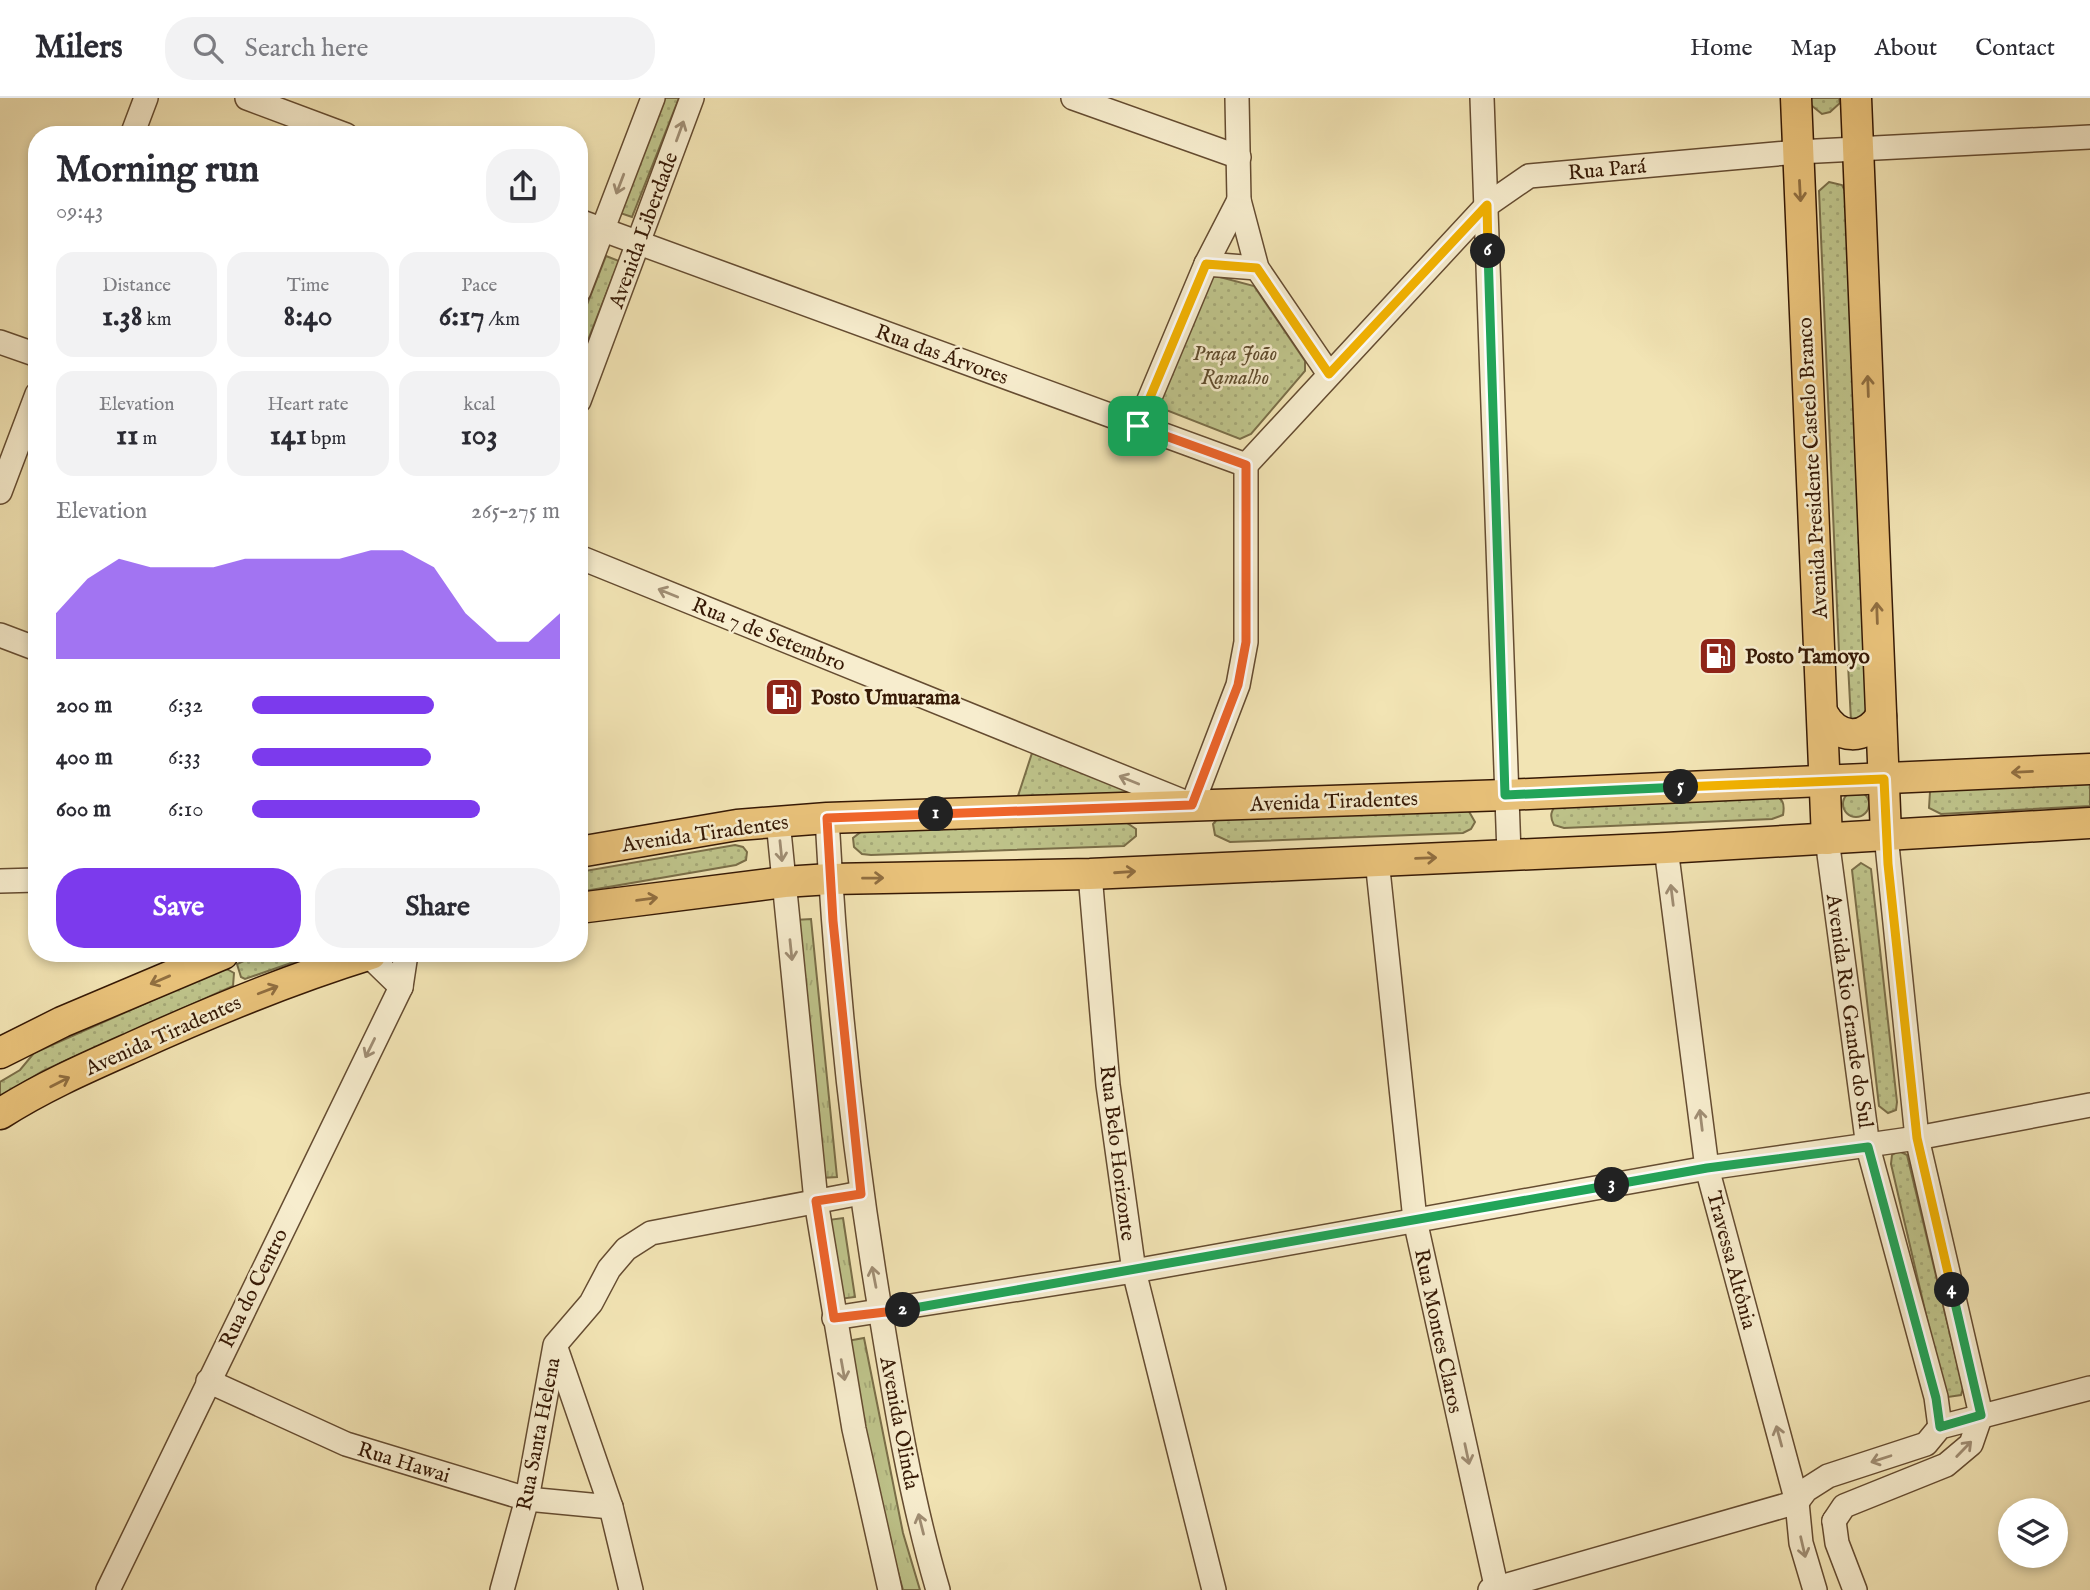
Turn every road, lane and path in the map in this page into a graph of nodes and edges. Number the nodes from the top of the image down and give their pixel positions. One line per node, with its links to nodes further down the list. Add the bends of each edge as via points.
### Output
1 (146, 98): 10 (street)
2 (247, 98): 11 (street)
3 (653, 98): 19 (street, Avenida Liberdade, one-way to 19)
4 (1073, 98): 15 (street)
5 (1237, 98): 15 (street)
6 (1482, 98): 17 (street)
7 (1796, 98): 14 (main road, Avenida Presidente Castelo Branco)
8 (1856, 98): 13 (main road)
9 (687, 100): 20 (street, Avenida Liberdade, one-way to 9)
10 (135, 126)
11 (322, 126)
12 (2090, 136): 13 (street, Rua Pará)
13 (1858, 150): 14 (street, Rua Pará); 36 (main road, one-way to 13)
14 (1798, 152): 17 (street, Rua Pará, via 1529,176); 35 (main road, Avenida Presidente Castelo Branco, one-way to 35)
15 (1239, 157): 16 (street)
16 (1239, 200): 21 (street); 23 (street)
17 (1487, 205): 26 (street, Rua Pará); 40 (street)
18 (588, 225): 19 (street)
19 (602, 230): 20 (street, Rua das Árvores); 22 (street, Avenida Liberdade)
20 (639, 244): 27 (street, Avenida Liberdade); 29 (street, Rua das Árvores)
21 (1206, 264): 23 (street); 29 (street)
22 (588, 267)
23 (1257, 268): 26 (street)
24 (0, 342): 25 (street)
25 (28, 352)
26 (1329, 374): 30 (street, Rua Pará)
27 (588, 377)
28 (28, 418): 31 (street)
29 (1138, 426): 30 (street, Rua das Árvores)
30 (1246, 465): 41 (street, via 1246,642 1238,685)
31 (0, 492)
32 (588, 561): 41 (street, Rua 7 de Setembro, one-way to 32)
33 (0, 635): 34 (street)
34 (28, 646)
35 (1824, 714): 36 (main road, via 1830,725 1852,736 1874,727); 39 (main road, Avenida Presidente Castelo Branco)
36 (1881, 716): 38 (main road)
37 (2090, 769): 38 (main road, Avenida Tiradentes, one-way to 38)
38 (1884, 779): 39 (main road, Avenida Tiradentes); 45 (main road)
39 (1826, 781): 40 (main road, Avenida Tiradentes); 46 (main road, Avenida Presidente Castelo Branco)
40 (1505, 795): 41 (main road, Avenida Tiradentes); 49 (street)
41 (1192, 805): 42 (main road, Avenida Tiradentes)
42 (827, 818): 43 (main road, Avenida Tiradentes); 52 (street, Avenida Olinda)
43 (778, 821): 48 (main road, Avenida Tiradentes); 55 (street, one-way to 55)
44 (2090, 823): 45 (main road)
45 (1886, 835): 46 (main road); 65 (street)
46 (1827, 839): 47 (main road); 66 (street, Avenida Rio Grande do Sul)
47 (1666, 848): 49 (main road); 67 (street, Travessa Altônia, one-way to 47)
48 (588, 850)
49 (1509, 854): 50 (main road, one-way to 49)
50 (1377, 860): 51 (main road, one-way to 50); 70 (street, Rua Montes Claros)
51 (1090, 874): 52 (main road, one-way to 51); 71 (street, Rua Belo Horizonte, via 1108,1085)
52 (830, 879): 55 (main road); 68 (street, Avenida Olinda)
53 (28, 880): 54 (street)
54 (0, 881)
55 (785, 882): 56 (main road, one-way to 55); 69 (street, one-way to 69)
56 (588, 907)
57 (204, 962): 62 (main road, one-way to 62)
58 (346, 962): 64 (main road, Avenida Tiradentes, one-way to 58, via 172,1030)
59 (377, 962): 61 (street)
60 (405, 962): 61 (street, Rua do Centro)
61 (401, 987): 75 (street, Rua do Centro, one-way to 75)
62 (0, 1053)
63 (2090, 1105): 65 (street)
64 (0, 1114)
65 (1917, 1138): 66 (street); 77 (street)
66 (1868, 1147): 67 (street); 78 (street, Avenida Rio Grande do Sul)
67 (1707, 1168): 70 (street); 80 (street, Travessa Altônia, one-way to 67)
68 (861, 1194): 69 (street, Rua Santa Helena); 72 (street, Avenida Olinda, one-way to 68)
69 (816, 1201): 73 (street); 74 (street, Rua Santa Helena, via 651,1233 617,1259 591,1303)
70 (1415, 1220): 71 (street); 83 (street, Rua Montes Claros, one-way to 83)
71 (1133, 1271): 72 (street); 89 (street, Rua Belo Horizonte)
72 (881, 1313): 73 (street); 88 (street, Avenida Olinda, one-way to 72, via 898,1427)
73 (834, 1318): 87 (street, one-way to 87)
74 (555, 1345): 79 (street, Rua Santa Helena); 81 (street)
75 (208, 1381): 79 (street, Rua Hawai, via 346,1444); 84 (street, Rua do Centro)
76 (2090, 1388): 77 (street)
77 (1981, 1415): 78 (street); 82 (street, one-way to 77, via 1844,1506 1946,1465 1971,1444)
78 (1940, 1427): 80 (street, one-way to 80, via 1926,1444 1828,1476)
79 (527, 1499): 81 (street, Rua Hawai); 85 (street, Rua Santa Helena)
80 (1797, 1502): 82 (street); 83 (street); 90 (street, one-way to 90, via 1801,1543)
81 (611, 1507): 86 (street)
82 (1834, 1521): 91 (street, via 1837,1543)
83 (1494, 1589)
84 (108, 1590)
85 (502, 1590)
86 (631, 1590)
87 (890, 1590)
88 (938, 1590)
89 (1213, 1590)
90 (1815, 1590)
91 (1855, 1590)

